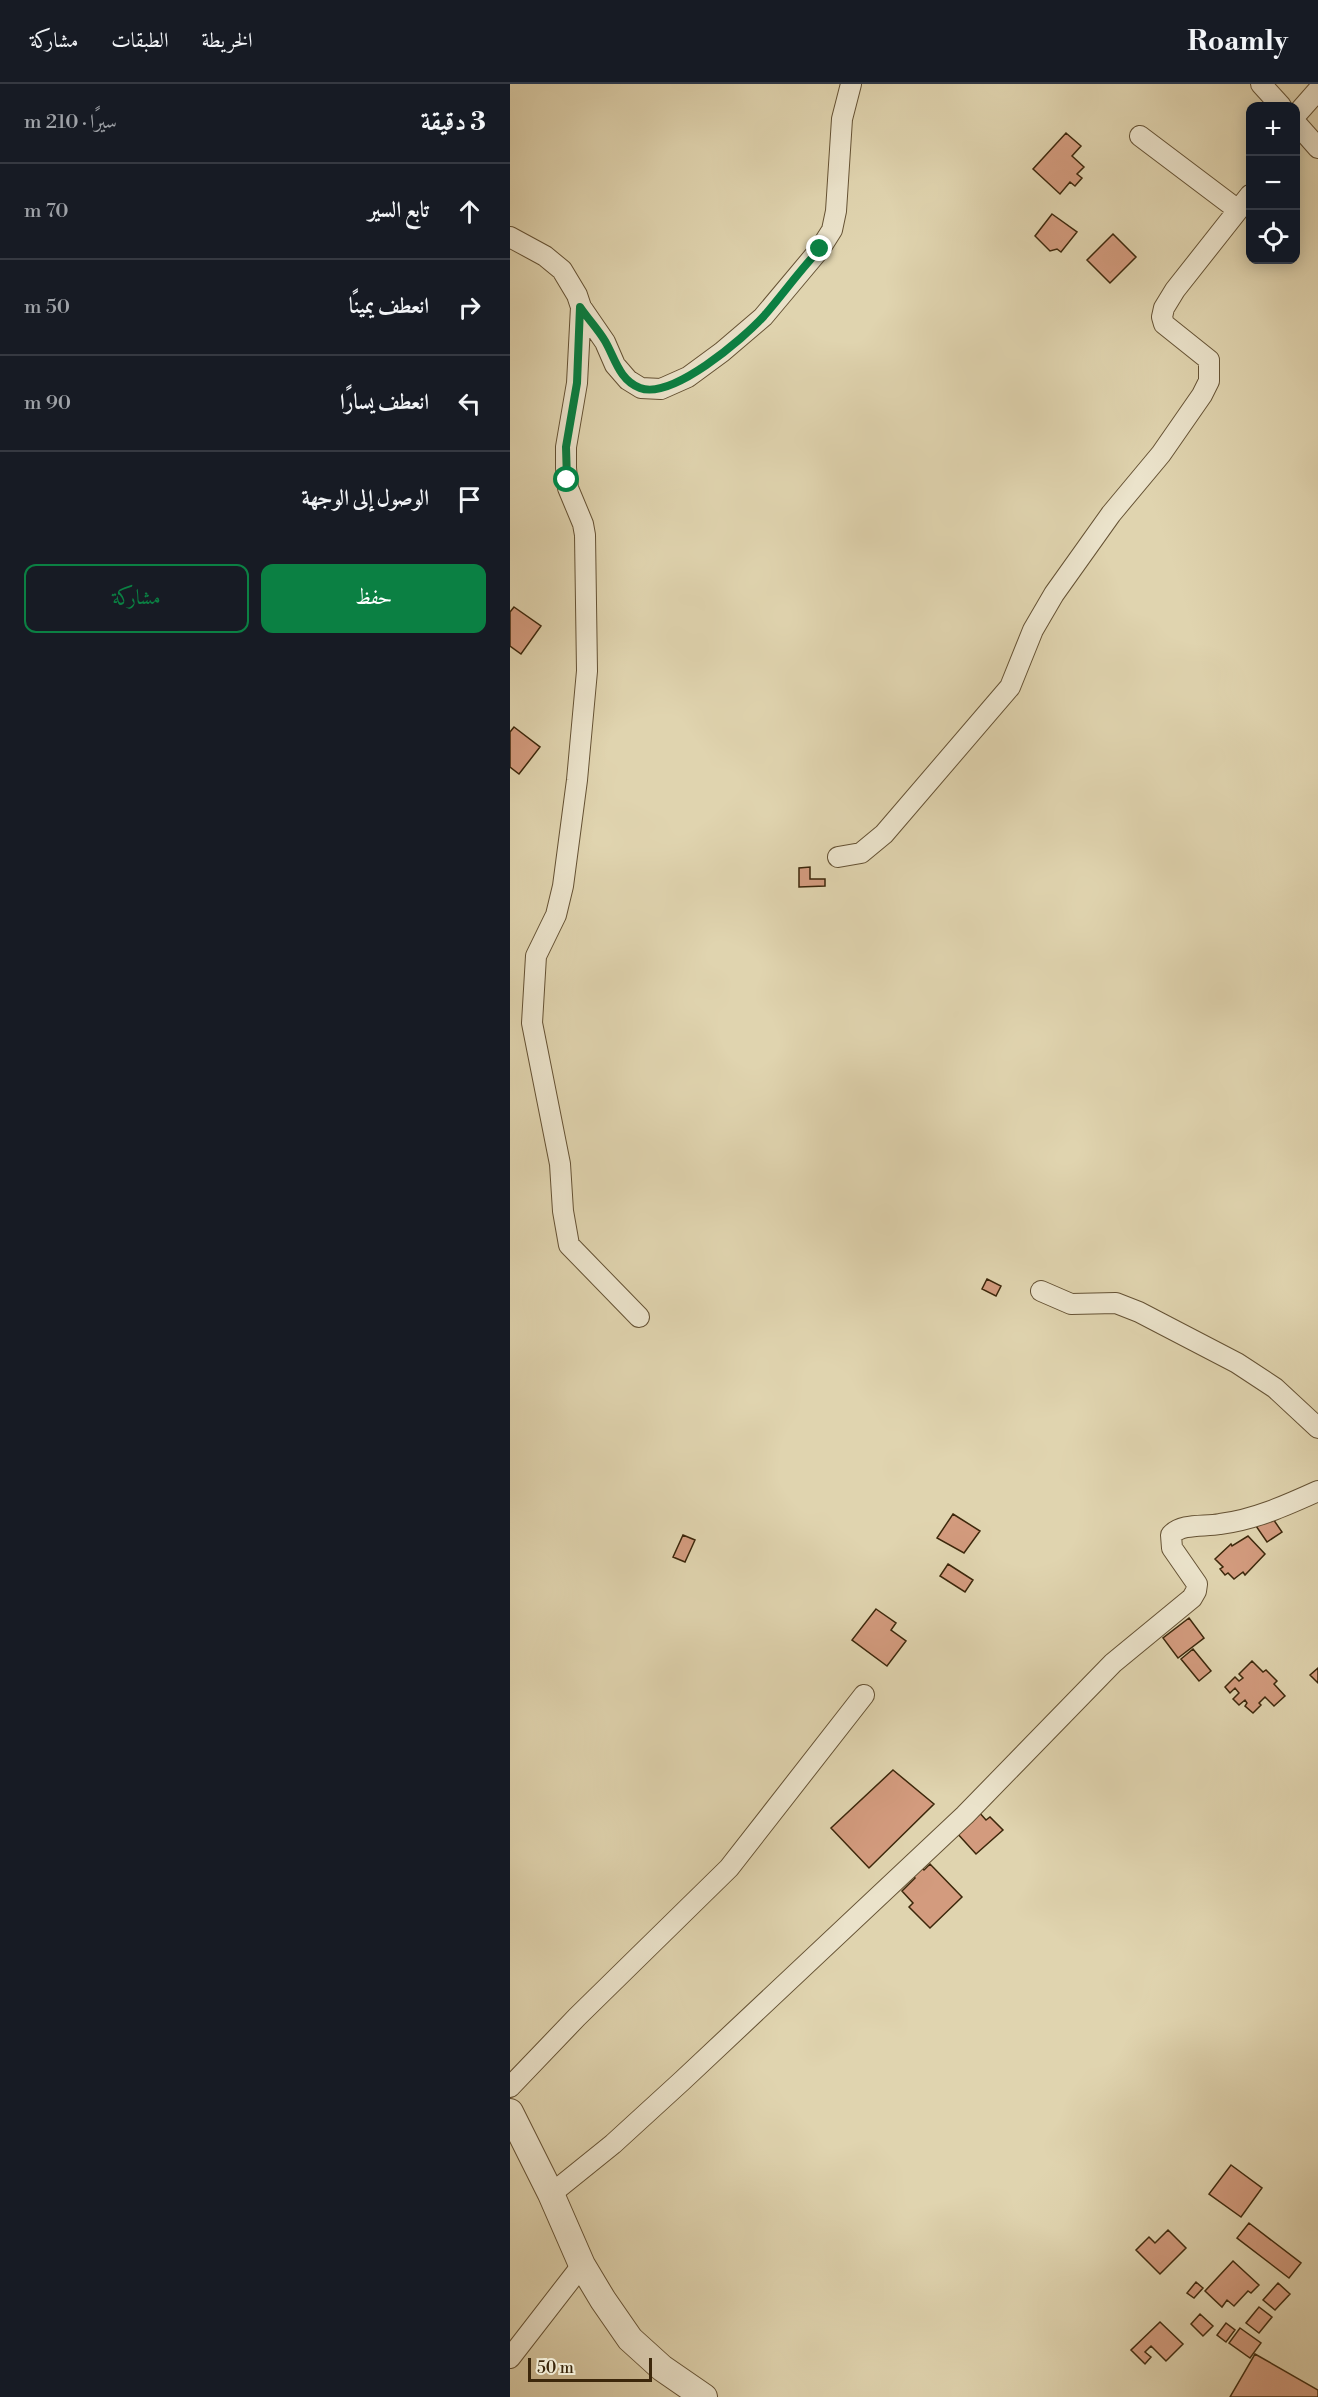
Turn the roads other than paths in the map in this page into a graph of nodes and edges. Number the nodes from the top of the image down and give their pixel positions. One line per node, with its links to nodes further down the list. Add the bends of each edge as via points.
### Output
1 (851, 84): 11 (street, via 842,119 832,230 763,317 722,352 661,389 641,388 615,365 605,342)
2 (1261, 84): 4 (street)
3 (1318, 90): 5 (street)
4 (1277, 102)
5 (1300, 124)
6 (1300, 130): 8 (street)
7 (1140, 136): 9 (street)
8 (1318, 148)
9 (1244, 203): 12 (street, via 1164,308 1162,317 1164,324 1209,360 1209,381 1202,395 1054,594 1033,630 1010,687 884,834 861,853)
10 (510, 237): 11 (street, via 562,270)
11 (580, 307): 14 (street, via 577,383 566,468 568,488 585,535 587,671 563,885 556,915 536,956 532,1023 560,1164 569,1245)
12 (838, 858)
13 (1041, 1292): 15 (street, via 1071,1304 1116,1303 1139,1312 1237,1363 1275,1388)
14 (639, 1317)
15 (1318, 1428)
16 (1318, 1491): 20 (street, via 1254,1517 1175,1531 1171,1535 1172,1548 1197,1584 1192,1598 1113,1663 965,1815 683,2080)
17 (864, 1695): 18 (street, via 729,1868)
18 (510, 2087)
19 (510, 2112): 20 (street)
20 (551, 2194): 21 (street)
21 (582, 2265): 22 (street); 23 (street, via 630,2339 662,2368)
22 (510, 2358)
23 (704, 2397)

